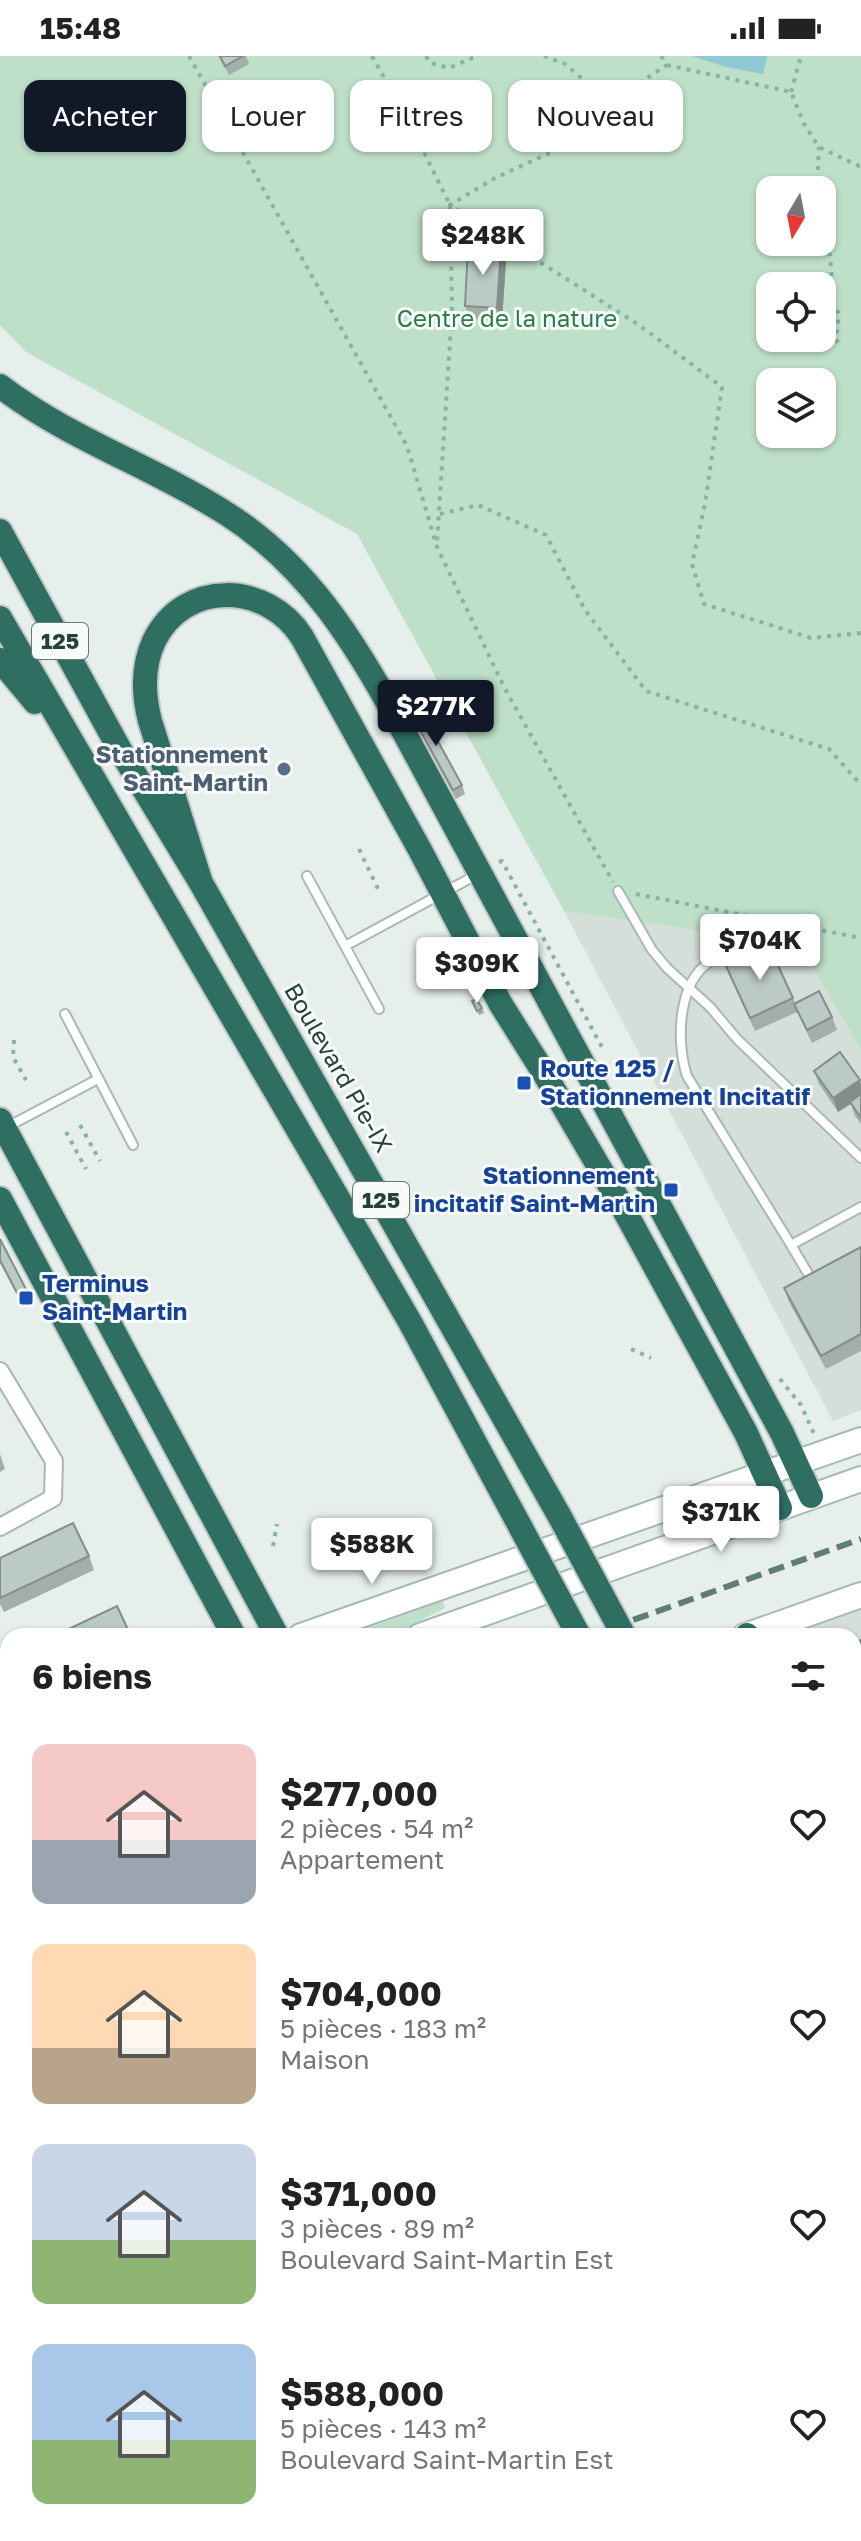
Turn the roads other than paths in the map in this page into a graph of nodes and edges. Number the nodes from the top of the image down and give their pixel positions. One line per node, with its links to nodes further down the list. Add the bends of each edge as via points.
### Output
1 (0, 386): 6 (highway, via 229,515 285,560 319,595 359,652)
2 (0, 531): 8 (highway, Boulevard Pie-IX / 125, via 120,750)
3 (0, 618): 5 (highway, 125)
4 (0, 660): 5 (highway)
5 (77, 752): 37 (highway, 125, bridge, via 410,1322)
6 (488, 868): 10 (lane); 26 (highway)
7 (307, 876): 11 (lane)
8 (201, 883): 10 (highway, via 150,721 146,670 153,644 175,614 204,598 232,595 268,605 296,628); 38 (highway, Boulevard Pie-IX / 125, bridge)
9 (618, 891): 13 (lane, via 652,950)
10 (443, 893): 11 (lane); 27 (highway, via 500,1003 623,1208)
11 (345, 946): 14 (lane)
12 (745, 961): 13 (lane, via 726,954 713,959)
13 (689, 987): 19 (lane); 22 (lane, via 681,1042 687,1076)
14 (379, 1009)
15 (65, 1014): 16 (lane)
16 (98, 1079): 17 (lane); 18 (lane)
17 (1, 1126): 34 (highway)
18 (133, 1145)
19 (861, 1158)
20 (0, 1199): 33 (highway)
21 (861, 1207): 22 (lane)
22 (791, 1245): 23 (lane)
23 (816, 1287)
24 (0, 1371): 31 (street, via 54,1461 53,1498)
25 (861, 1440): 26 (main road)
26 (796, 1462): 27 (main road); 29 (highway)
27 (764, 1474): 30 (highway); 35 (main road)
28 (861, 1479): 29 (main road)
29 (811, 1496): 30 (main road)
30 (780, 1508): 36 (main road)
31 (0, 1527)
32 (861, 1595): 39 (main road)
33 (230, 1628)
34 (273, 1628)
35 (324, 1628)
36 (442, 1628)
37 (575, 1628)
38 (620, 1628)
39 (768, 1628)

